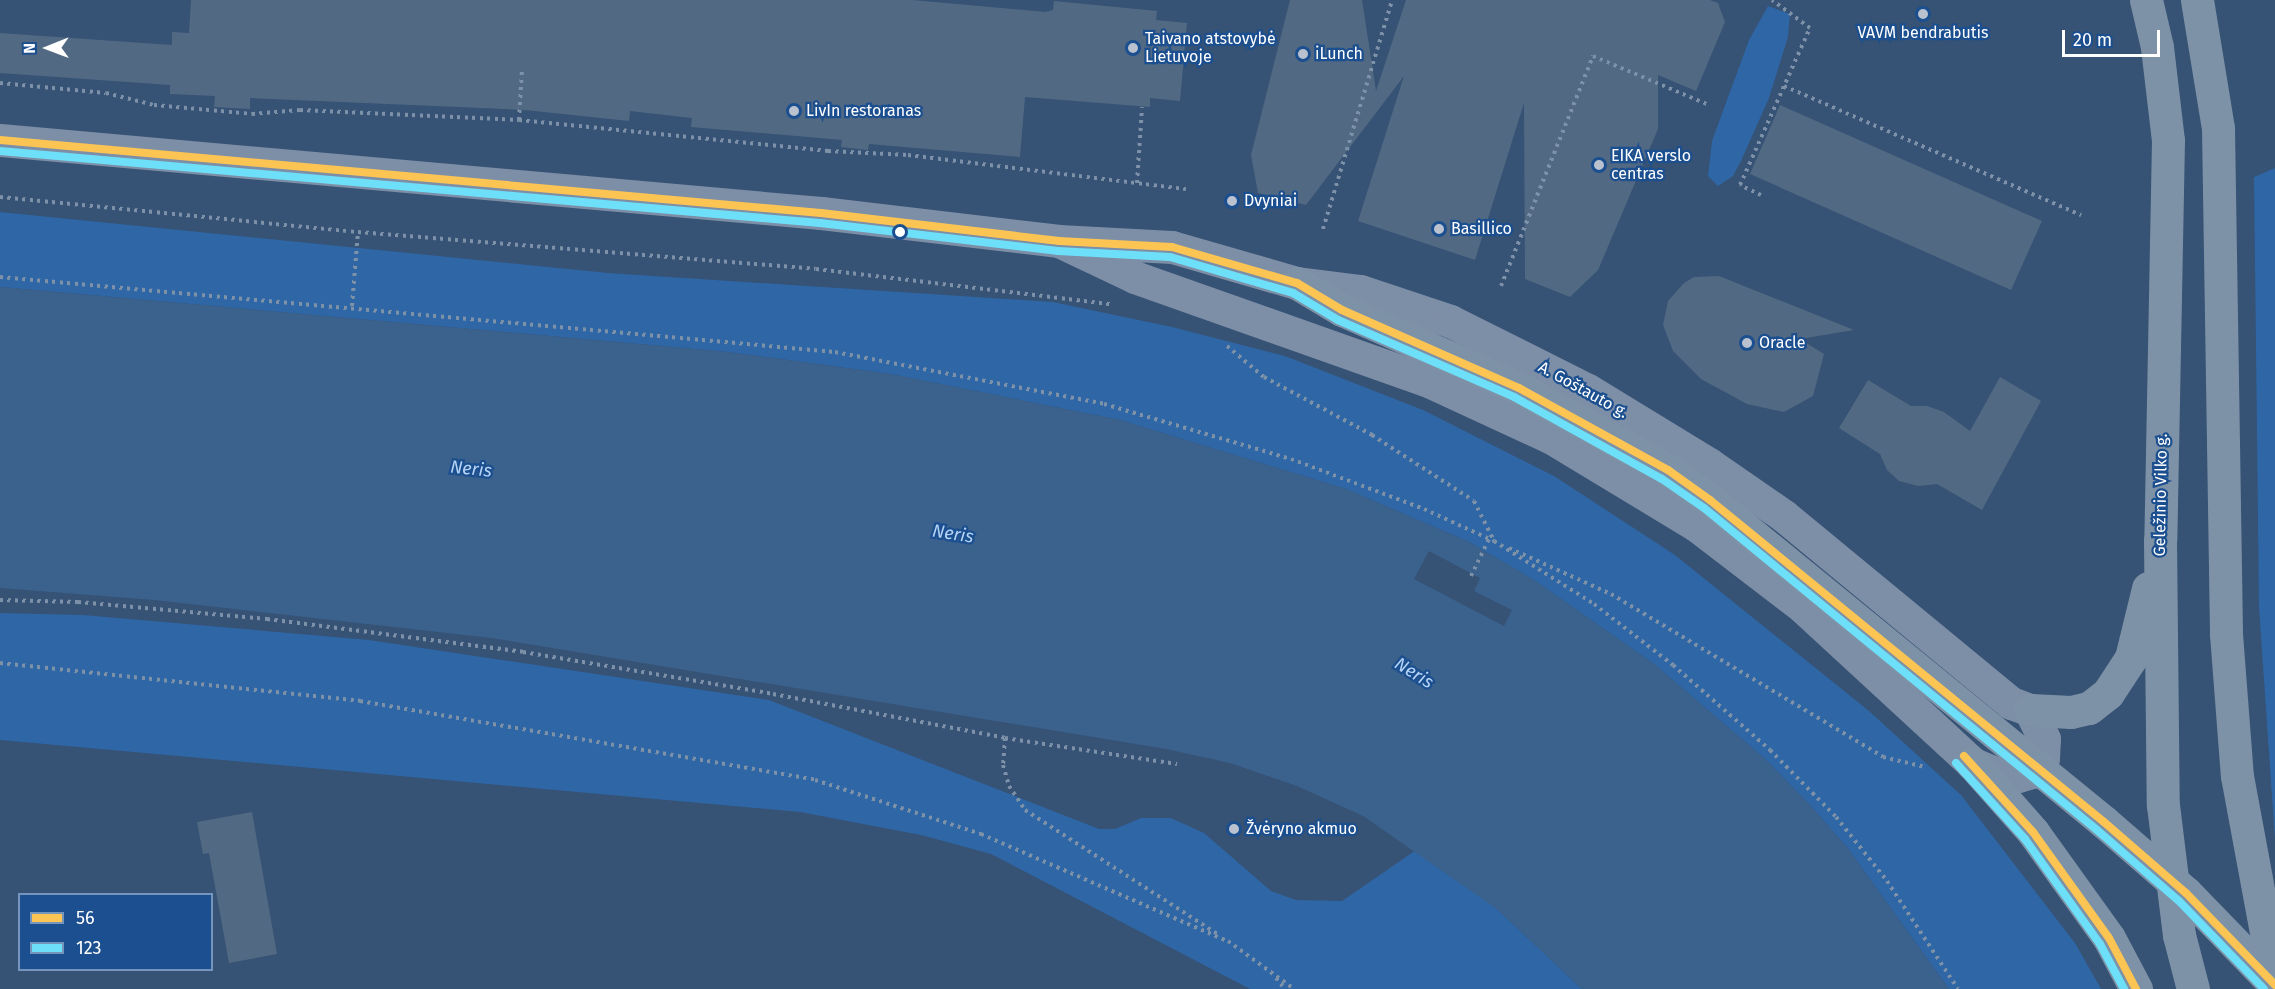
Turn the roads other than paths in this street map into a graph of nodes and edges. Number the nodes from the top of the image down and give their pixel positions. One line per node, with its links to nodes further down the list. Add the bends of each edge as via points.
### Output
1 (2146, 0): 6 (highway, Geležinio Vilko g., via 2157,47 2168,140)
2 (2197, 0): 9 (highway, via 2218,128 2226,646 2237,776)
3 (0, 140): 4 (main road, A. Goštauto g., via 821,213)
4 (1059, 241): 5 (main road, A. Goštauto g., via 1172,247); 8 (main road, A. Goštauto g., via 1135,277 1431,382 1552,438 1696,525 1803,607)
5 (1297, 283): 7 (main road, A. Goštauto g., via 1360,291 1450,321 1588,390 1784,516 2011,703); 9 (highway, via 1341,310 1509,383 1668,470 1767,545 2186,893)
6 (2160, 540): 7 (highway, via 2132,658 2108,693 2090,708 2071,712); 11 (highway, Geležinio Vilko g., via 2163,805 2179,935)
7 (2030, 710): 8 (main road, A. Goštauto g., via 2044,739 2043,758 2032,772 2002,776)
8 (1972, 763): 10 (highway, via 2033,832 2109,938)
9 (2275, 985)
10 (2136, 989)
11 (2193, 989)

